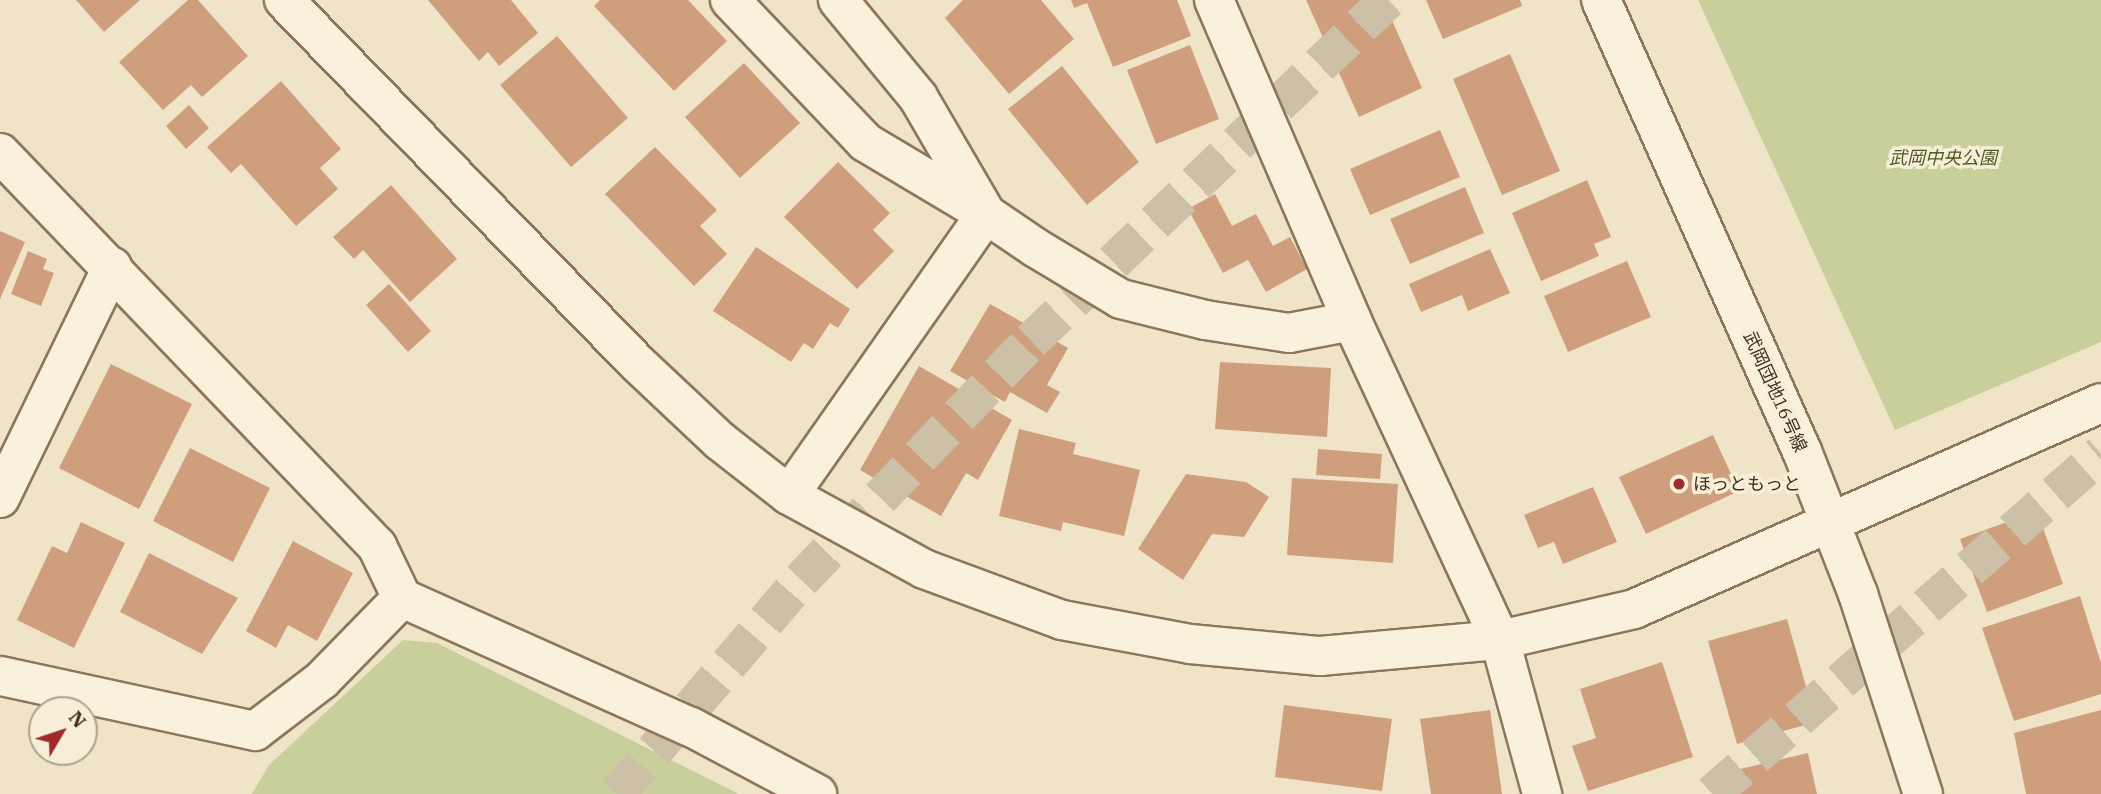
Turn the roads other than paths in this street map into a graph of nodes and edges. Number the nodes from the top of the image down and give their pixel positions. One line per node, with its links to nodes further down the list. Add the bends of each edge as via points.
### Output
1 (284, 0): 11 (street, via 637,363 719,441)
2 (730, 0): 7 (street, via 864,142)
3 (838, 0): 7 (street, via 918,97)
4 (1214, 0): 9 (street)
5 (1601, 0): 13 (street, 武岡団地16号線)
6 (0, 153): 8 (street)
7 (986, 214): 9 (street, via 1121,299 1205,320 1289,333); 11 (street)
8 (112, 267): 12 (street); 14 (street, via 377,546)
9 (1352, 321): 15 (street)
10 (2101, 403): 13 (street)
11 (789, 495): 15 (street, via 924,569 1062,620 1190,644 1320,656)
12 (0, 498)
13 (1831, 524): 15 (street, via 1634,609); 19 (street, 武岡団地16号線)
14 (402, 598): 16 (street, via 322,680 255,731); 17 (street, via 691,727)
15 (1500, 640): 18 (street)
16 (0, 676)
17 (817, 794)
18 (1542, 794)
19 (1923, 794)

